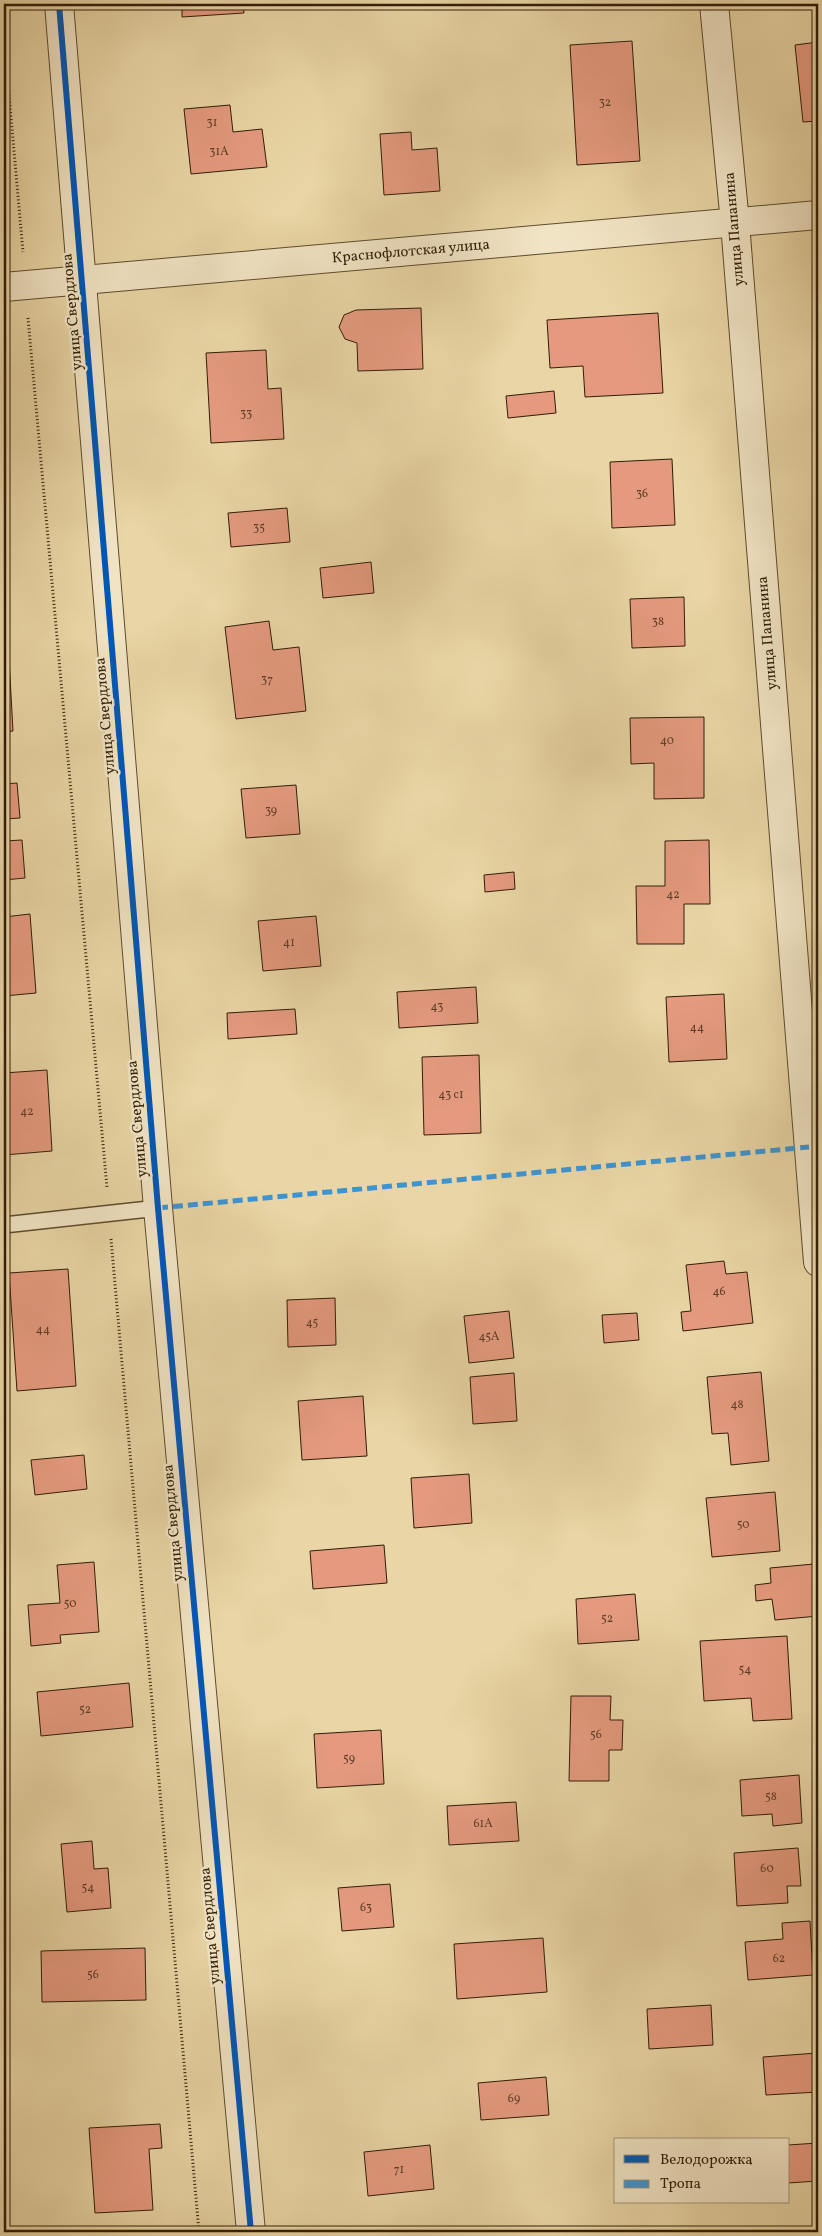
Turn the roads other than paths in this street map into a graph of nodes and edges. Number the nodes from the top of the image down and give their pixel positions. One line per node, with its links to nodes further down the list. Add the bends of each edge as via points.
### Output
1 (59, 4): 5 (street, улица Свердлова)
2 (714, 4): 4 (street, улица Папанина)
3 (818, 215): 4 (street, Краснофлотская улица)
4 (735, 223): 5 (street, Краснофлотская улица); 7 (street, улица Папанина)
5 (83, 282): 6 (street, Краснофлотская улица); 8 (street, улица Свердлова)
6 (15, 286)
7 (814, 1146): 10 (street, улица Папанина)
8 (158, 1208): 9 (lane); 11 (street, улица Свердлова)
9 (4, 1225)
10 (818, 1262)
11 (251, 2232)

